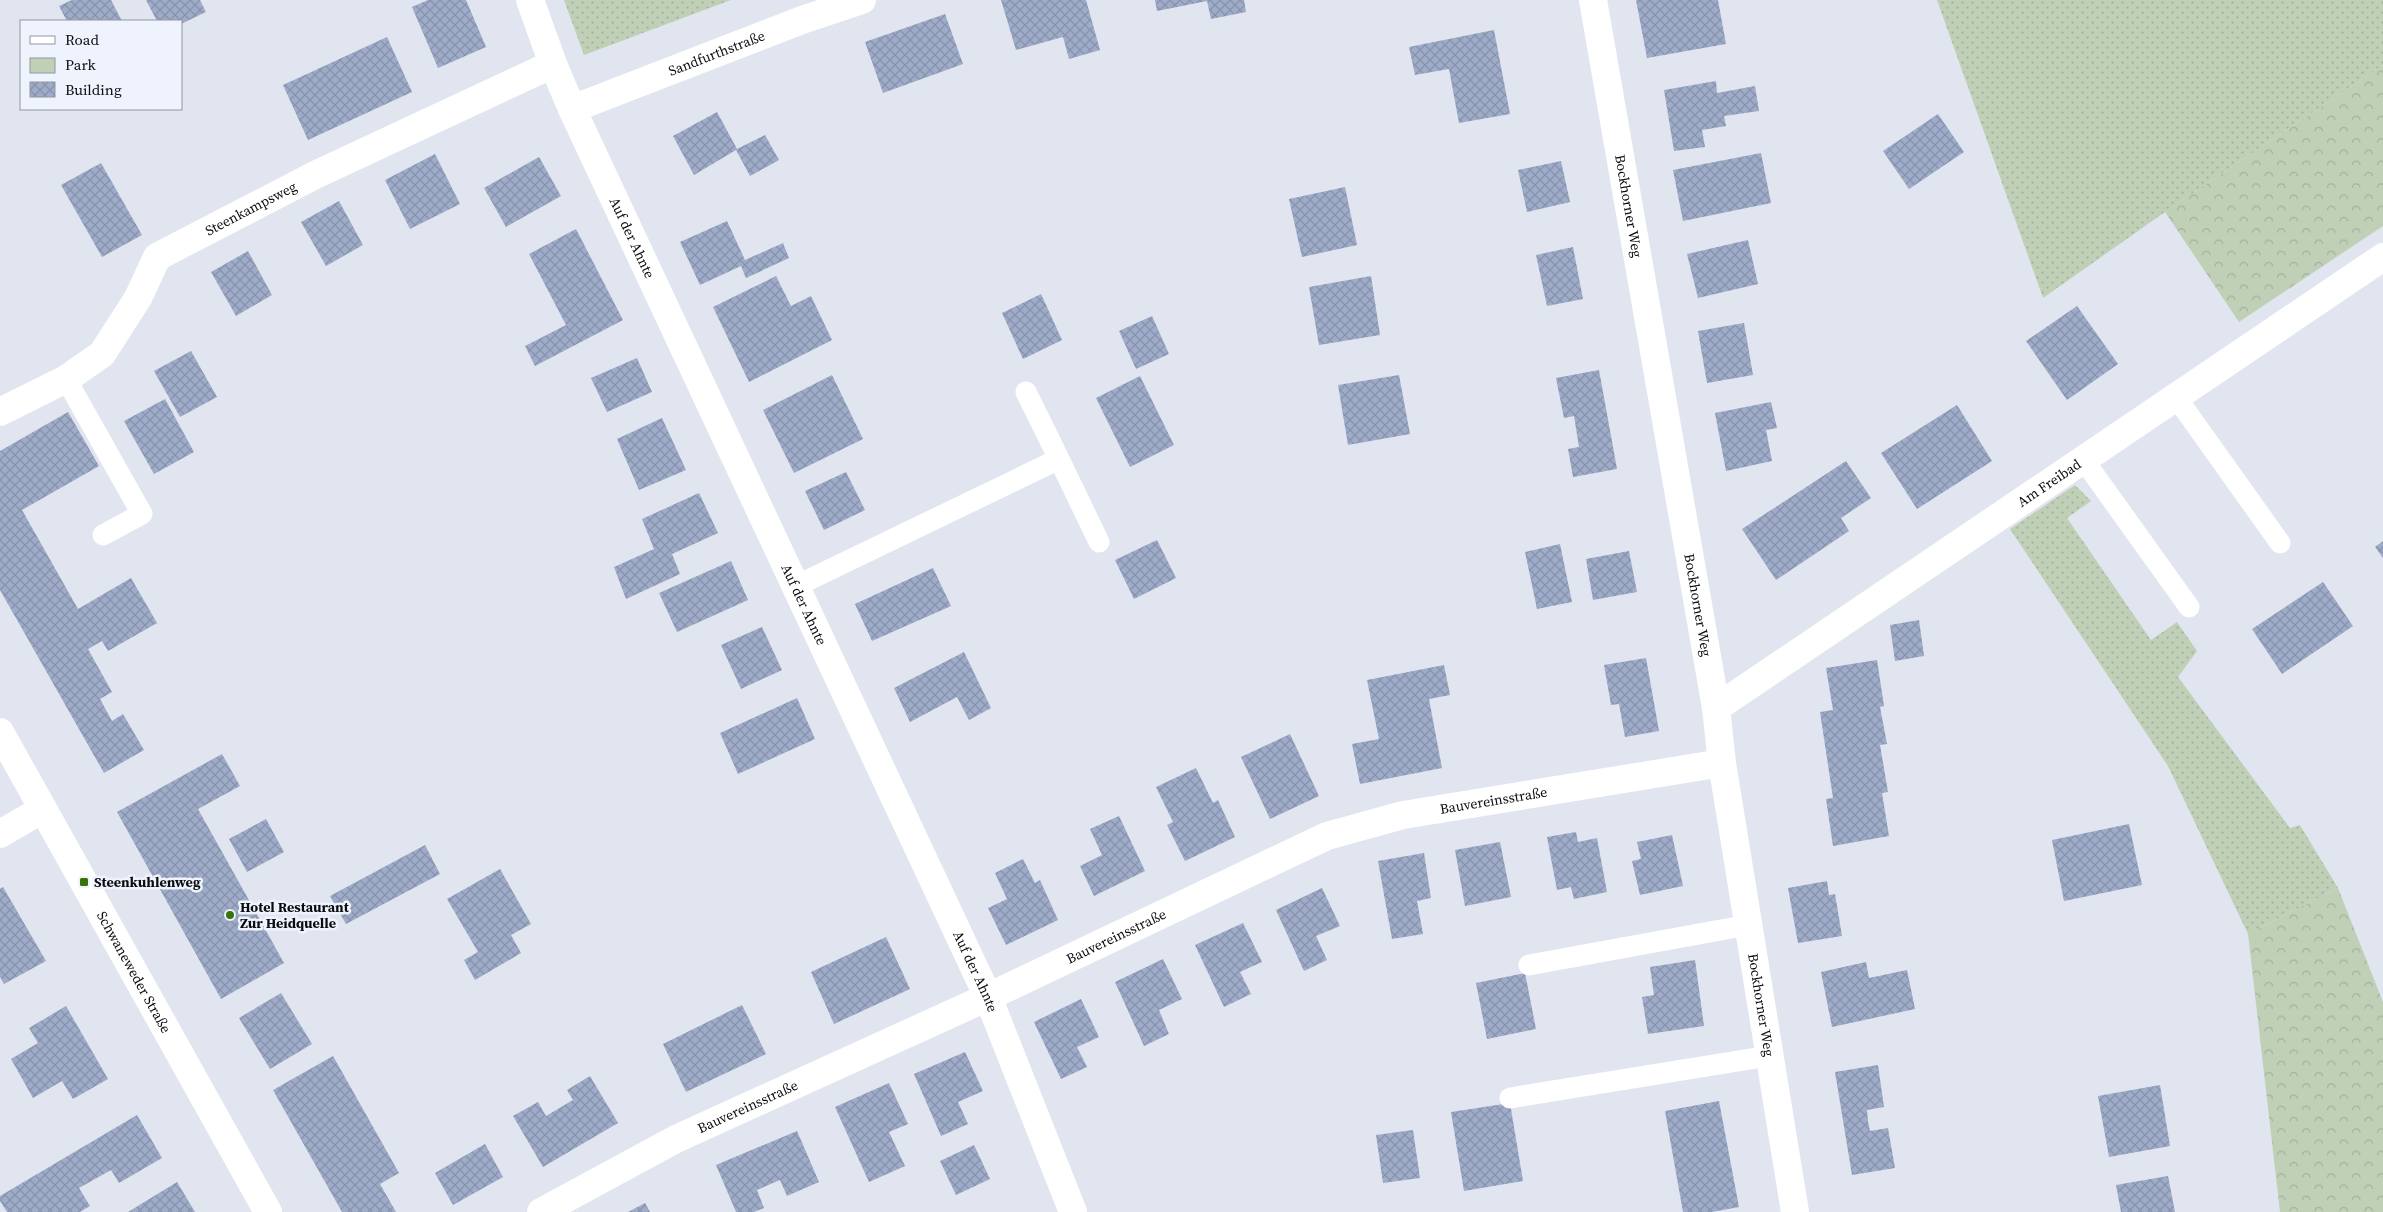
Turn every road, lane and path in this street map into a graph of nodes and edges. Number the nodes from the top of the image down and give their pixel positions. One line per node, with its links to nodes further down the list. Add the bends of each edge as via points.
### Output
1 (530, 0): 4 (street, Auf der Ahnte)
2 (862, 0): 5 (street, Sandfurthstraße)
3 (1593, 0): 18 (street, Bockhorner Weg)
4 (553, 64): 5 (street, Auf der Ahnte); 7 (street, Steenkampsweg, via 332,167 156,257 138,298 102,354)
5 (572, 109): 16 (street, Auf der Ahnte)
6 (2383, 257): 9 (street, Am Freibad)
7 (66, 379): 10 (street, Steenkampsweg); 13 (lane, via 142,514)
8 (1026, 392): 11 (lane)
9 (2176, 397): 12 (street, Am Freibad); 15 (lane)
10 (0, 412)
11 (1059, 459): 14 (lane); 16 (lane)
12 (2083, 459): 17 (lane); 18 (street, Am Freibad)
13 (103, 535)
14 (1099, 542)
15 (2280, 543)
16 (796, 586): 25 (street, Auf der Ahnte)
17 (2189, 607)
18 (1716, 708): 20 (street, Bockhorner Weg)
19 (0, 732): 21 (street, Schwaneweder Straße)
20 (1722, 763): 23 (street, Bockhorner Weg); 25 (street, Bauvereinsstraße, via 1403,815 1327,836)
21 (43, 809): 22 (street); 28 (street, Schwaneweder Straße)
22 (0, 834)
23 (1748, 925): 24 (lane); 26 (street, Bockhorner Weg)
24 (1530, 965)
25 (988, 997): 29 (street, Bauvereinsstraße, via 676,1139); 30 (street, Auf der Ahnte)
26 (1769, 1056): 27 (lane); 31 (street, Bockhorner Weg)
27 (1510, 1098)
28 (268, 1212)
29 (541, 1212)
30 (1073, 1212)
31 (1794, 1212)

